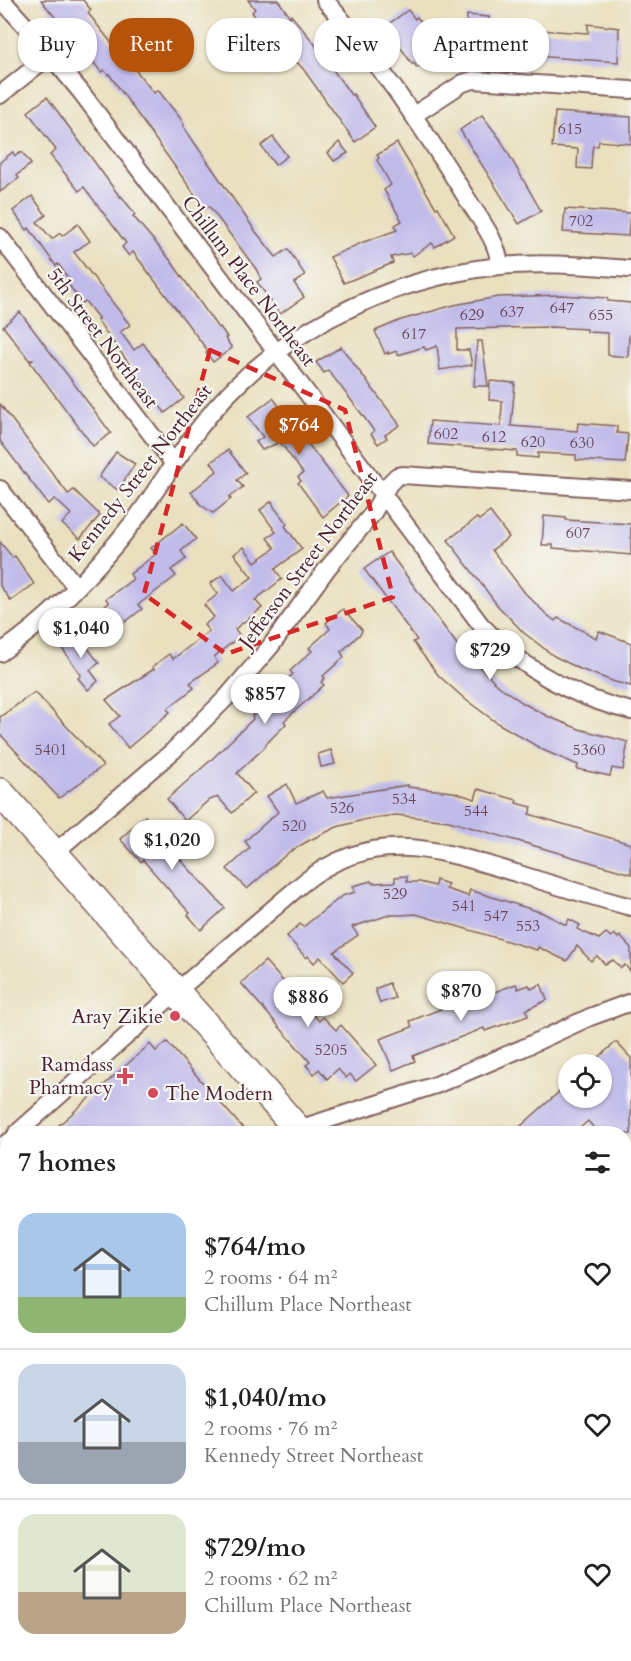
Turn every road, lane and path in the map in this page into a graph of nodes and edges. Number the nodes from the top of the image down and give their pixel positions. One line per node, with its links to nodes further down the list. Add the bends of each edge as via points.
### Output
1 (2, 0): 3 (street, Chillum Place Northeast)
2 (325, 0): 8 (street)
3 (18, 18)
4 (29, 72): 7 (street)
5 (63, 72): 12 (street, Chillum Place Northeast)
6 (631, 90): 8 (street, via 473,80)
7 (0, 95)
8 (414, 116): 10 (street, via 494,243)
9 (0, 237): 13 (street, 5th Street Northeast)
10 (500, 266): 11 (street, Kennedy Street Northeast, via 556,264); 12 (street, Kennedy Street Northeast, via 447,275 376,297 326,321)
11 (631, 269)
12 (277, 353): 13 (street, Kennedy Street Northeast, via 219,404); 16 (street, Chillum Place Northeast)
13 (174, 464): 17 (street, Kennedy Street Northeast, via 135,519)
14 (0, 489): 17 (street)
15 (631, 490): 16 (street, Jefferson Street Northeast, via 402,475 392,480)
16 (384, 496): 19 (street, Chillum Place Northeast, via 471,612 510,653 571,691); 21 (street, Jefferson Street Northeast, via 234,690 173,751)
17 (76, 587): 18 (street, Kennedy Street Northeast)
18 (0, 653)
19 (631, 711)
20 (0, 792): 21 (main road)
21 (54, 853): 23 (main road)
22 (631, 907): 23 (street, via 437,850 370,850 309,878)
23 (177, 991): 25 (street); 26 (main road)
24 (631, 1002): 27 (street, via 436,1085)
25 (25, 1126)
26 (296, 1126)
27 (315, 1126)

